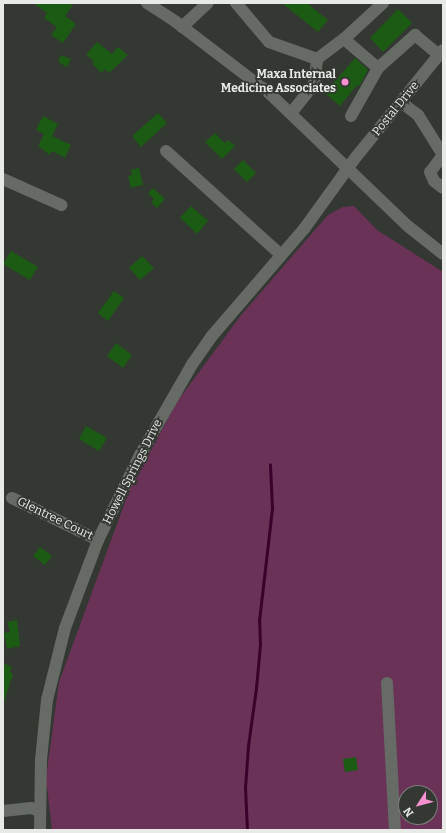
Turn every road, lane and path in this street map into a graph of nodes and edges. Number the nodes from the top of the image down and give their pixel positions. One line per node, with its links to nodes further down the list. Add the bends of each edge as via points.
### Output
1 (147, 3): 5 (street)
2 (208, 3): 5 (street)
3 (236, 3): 8 (street, via 269,42)
4 (383, 3): 6 (street)
5 (182, 27): 11 (street, via 268,92)
6 (344, 39): 8 (street); 9 (street)
7 (441, 52): 9 (street, via 415,35); 10 (street, Postal Drive)
8 (317, 59): 11 (street, via 314,85)
9 (378, 68): 12 (street)
10 (402, 102): 14 (street, via 418,115); 15 (street, Postal Drive)
11 (291, 113): 15 (street)
12 (351, 116)
13 (166, 151): 20 (street)
14 (443, 155): 17 (street, via 430,172 434,181)
15 (348, 168): 19 (street, via 409,227); 20 (street, Howell Springs Drive, via 304,229)
16 (3, 179): 18 (street)
17 (443, 188)
18 (61, 206)
19 (443, 254)
20 (281, 255): 22 (street, Howell Springs Drive, via 192,363 144,448)
21 (12, 498): 22 (street, Glentree Court)
22 (98, 540): 25 (street, Howell Springs Drive, via 65,628 47,700 41,760)
23 (387, 683): 27 (street)
24 (3, 811): 25 (street, via 31,808)
25 (40, 811): 26 (street, Howell Springs Drive)
26 (40, 830)
27 (395, 830)

